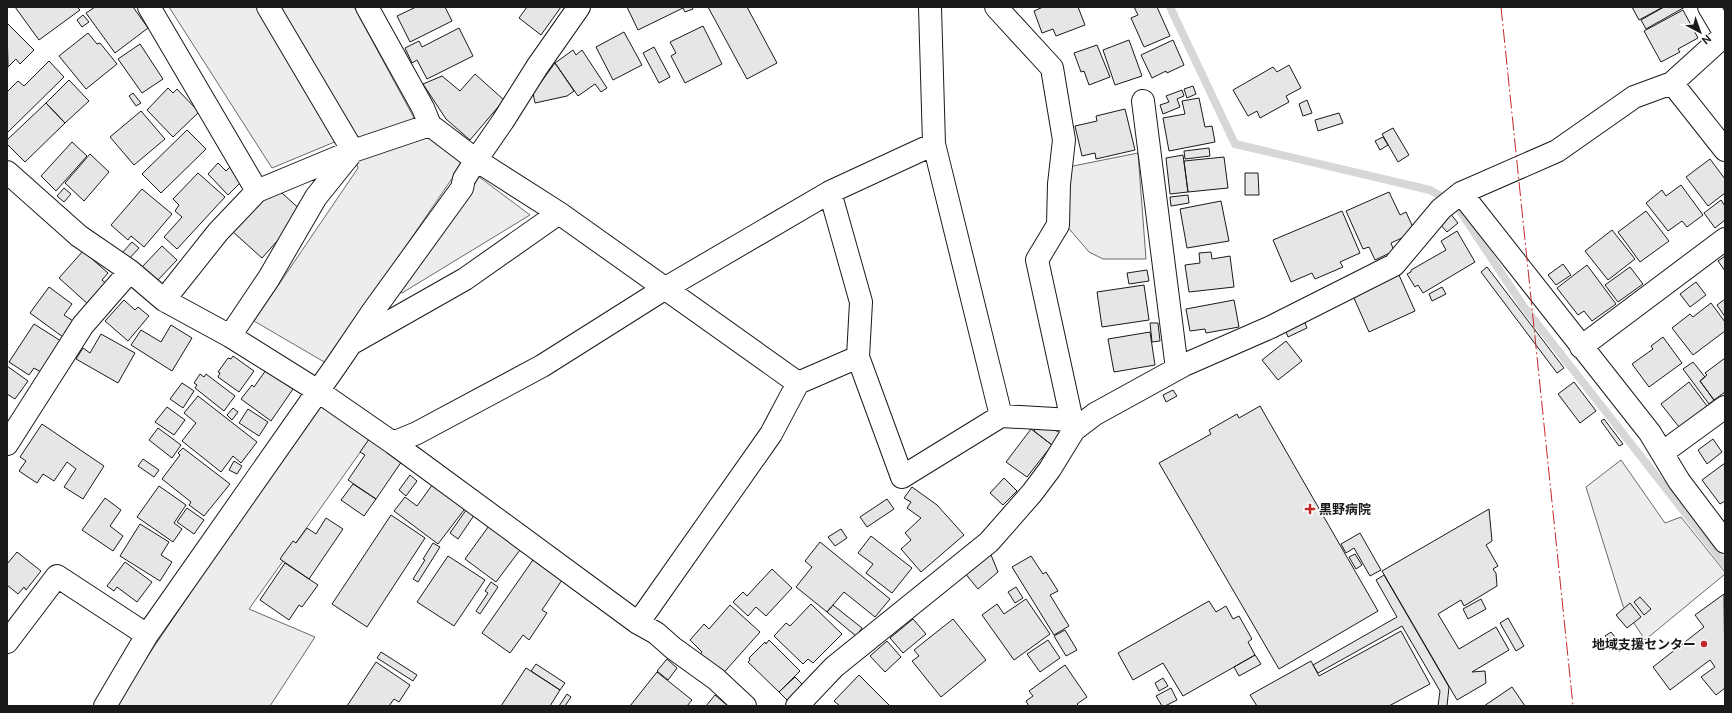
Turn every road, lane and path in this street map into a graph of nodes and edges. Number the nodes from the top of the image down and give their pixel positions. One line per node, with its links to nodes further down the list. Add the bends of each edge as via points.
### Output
1 (149, 7): 17 (street)
2 (268, 7): 14 (street)
3 (367, 7): 11 (street)
4 (579, 7): 15 (street)
5 (930, 7): 12 (street)
6 (996, 7): 34 (street, via 1052,68 1064,140 1058,225 1036,260)
7 (1709, 7): 8 (street)
8 (1725, 34): 9 (street)
9 (1672, 83): 13 (street); 19 (street, via 1634,97 1557,151)
10 (1143, 101): 29 (street)
11 (430, 125): 14 (street); 15 (street)
12 (934, 144): 18 (street); 33 (street)
13 (1725, 150)
14 (352, 151): 17 (street); 25 (street, via 316,197 269,278)
15 (476, 160): 20 (street); 26 (street, via 464,179 462,188)
16 (7, 172): 22 (street, via 79,236)
17 (257, 191): 24 (street, via 218,232)
18 (830, 192): 23 (street); 28 (street, via 861,302)
19 (1461, 194): 27 (street); 29 (street, via 1441,209 1394,265 1271,327)
20 (559, 214): 23 (street); 26 (street, via 465,279)
21 (1725, 239): 27 (street)
22 (130, 271): 24 (street); 36 (street, via 83,325)
23 (664, 289): 30 (street); 35 (street, via 542,366 417,433)
24 (164, 300): 25 (street)
25 (230, 336): 31 (street)
26 (351, 343): 31 (street)
27 (1581, 347): 37 (street, via 1650,433)
28 (858, 356): 30 (street); 33 (street, via 902,477)
29 (1177, 369): 34 (street)
30 (798, 382): 39 (street, via 771,434)
31 (318, 391): 35 (street); 40 (street)
32 (1725, 407): 37 (street)
33 (1001, 416): 34 (street)
34 (1073, 425): 44 (street, via 1041,481 989,542 834,668)
35 (393, 443): 39 (street)
36 (7, 444)
37 (1662, 453): 38 (street, via 1679,482)
38 (1725, 542)
39 (638, 623): 43 (street, via 656,633 716,679)
40 (147, 635): 41 (street, via 57,576); 42 (street)
41 (7, 642)
42 (105, 706)
43 (745, 706)
44 (797, 706)

